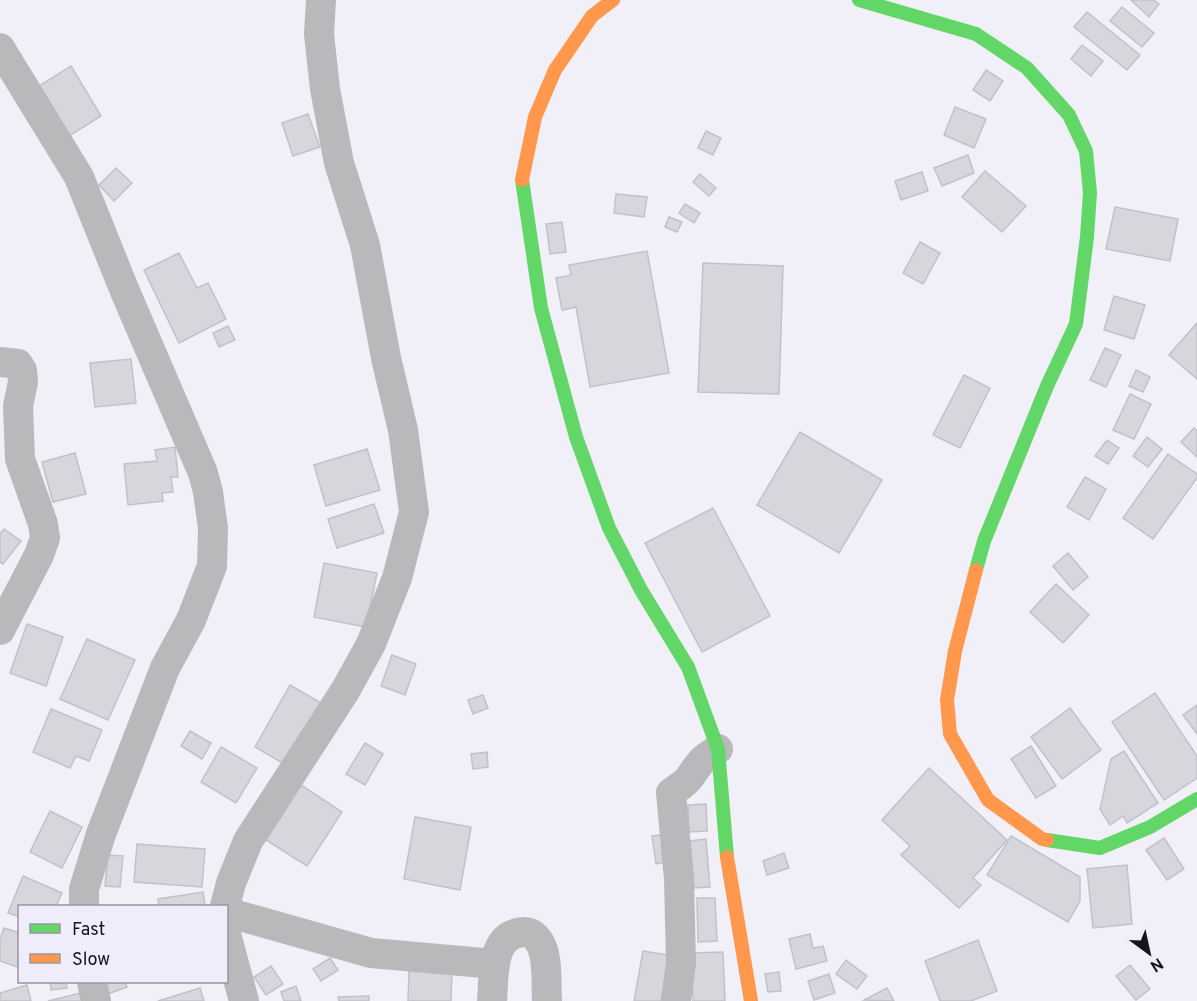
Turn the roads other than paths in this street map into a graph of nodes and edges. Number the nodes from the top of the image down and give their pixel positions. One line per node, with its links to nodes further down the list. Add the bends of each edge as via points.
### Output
1 (321, 0): 10 (street, via 319,34 325,89 339,163 365,245 403,430 414,512 397,578 371,644 248,841)
2 (613, 0): 7 (main road, via 592,16 555,70 535,117 522,182 541,308 576,437 609,528 688,667)
3 (859, 0): 8 (main road, via 976,34 1027,68 1069,115 1086,151 1090,193 1076,324 984,541 955,651 947,700 950,734 988,800 1042,839 1100,848 1150,827)
4 (0, 48): 9 (street, via 79,177 203,473 213,528 212,566 191,620 165,668 101,834 84,888)
5 (0, 362): 6 (street, via 18,364 22,370 18,406 20,459 45,538)
6 (0, 630)
7 (718, 750): 19 (street, via 700,762 672,793 681,963); 20 (main road, via 728,872)
8 (1197, 799)
9 (84, 905)
10 (225, 905)
11 (228, 913): 13 (street, via 371,953)
12 (228, 941): 16 (street)
13 (495, 964): 17 (street); 18 (street, via 498,950 508,937 524,932 536,936 544,951)
14 (92, 983): 15 (street)
15 (96, 1001)
16 (244, 1001)
17 (492, 1001)
18 (547, 1001)
19 (676, 1001)
20 (751, 1001)

